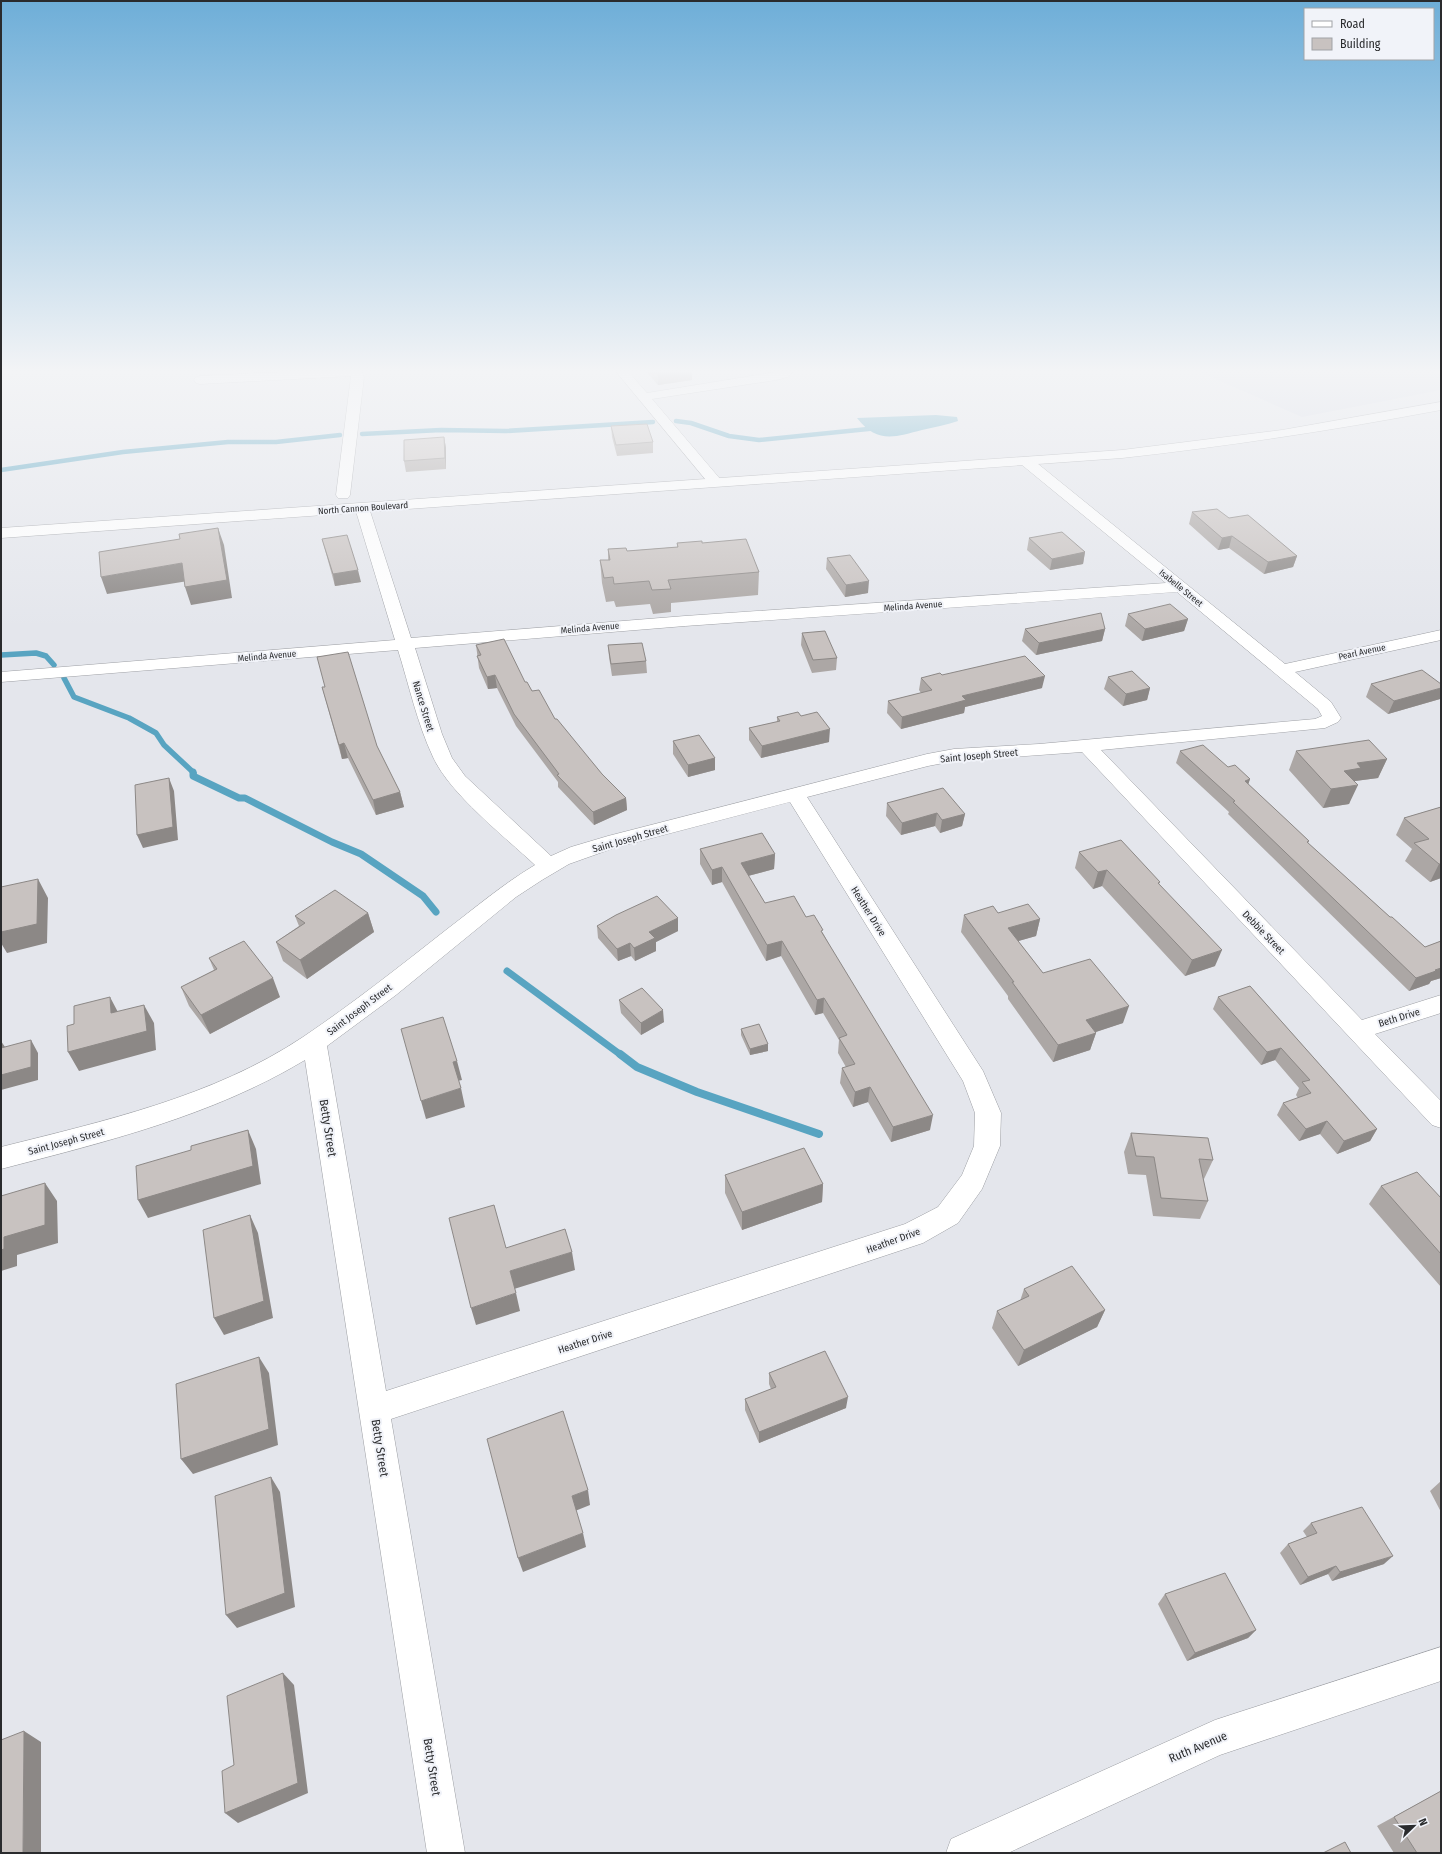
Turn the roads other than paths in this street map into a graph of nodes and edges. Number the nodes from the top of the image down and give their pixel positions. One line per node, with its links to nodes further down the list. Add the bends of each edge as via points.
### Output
1 (348, 456): 9 (street)
2 (693, 456): 6 (street)
3 (945, 456): 6 (street, North Cannon Boulevard)
4 (1100, 456): 5 (street, North Cannon Boulevard)
5 (1027, 462): 7 (street, North Cannon Boulevard); 13 (street, Isabelle Street)
6 (706, 471): 7 (street); 8 (street, North Cannon Boulevard)
7 (716, 483): 11 (street, North Cannon Boulevard)
8 (396, 492)
9 (343, 495): 10 (street, North Cannon Boulevard); 11 (street, North Cannon Boulevard)
10 (328, 496)
11 (360, 501): 12 (street, North Cannon Boulevard); 15 (street, Nance Street)
12 (1, 533)
13 (1180, 587): 15 (street, Melinda Avenue, via 685,621); 16 (street, Isabelle Street)
14 (1441, 635): 16 (street, Pearl Avenue)
15 (405, 644): 17 (street, Melinda Avenue); 21 (street, Nance Street, via 443,758 458,780)
16 (1282, 670): 18 (street, Isabelle Street, via 1325,706)
17 (1, 677)
18 (1332, 718): 19 (street, Saint Joseph Street, via 1318,724)
19 (1087, 746): 20 (street, Saint Joseph Street, via 954,755); 23 (street, Debbie Street)
20 (795, 794): 21 (street, Saint Joseph Street, via 608,843 564,858); 27 (street, Heather Drive, via 974,1078 988,1113 987,1146 973,1181 948,1215 913,1234)
21 (549, 866): 24 (street, Saint Joseph Street, via 514,887 371,1001)
22 (1441, 1004): 23 (street, Beth Drive)
23 (1358, 1030): 25 (street, Debbie Street)
24 (314, 1042): 26 (street, Saint Joseph Street, via 245,1081 177,1109 106,1131); 27 (street, Betty Street)
25 (1441, 1118)
26 (1, 1158)
27 (374, 1410): 29 (street, Betty Street)
28 (1441, 1664): 30 (street, Ruth Avenue, via 1215,1738)
29 (446, 1853)
30 (965, 1853)

